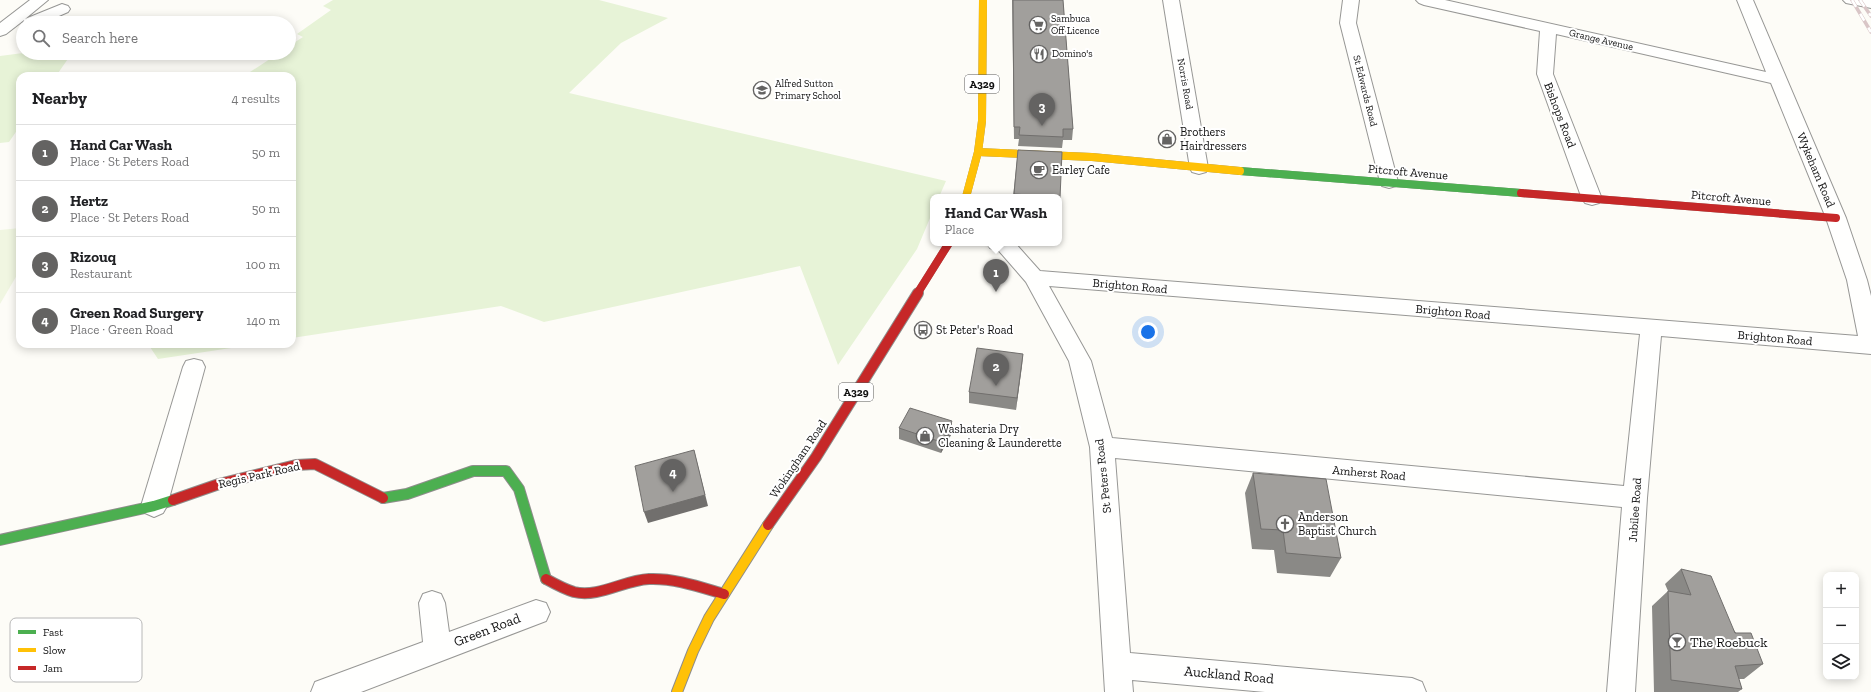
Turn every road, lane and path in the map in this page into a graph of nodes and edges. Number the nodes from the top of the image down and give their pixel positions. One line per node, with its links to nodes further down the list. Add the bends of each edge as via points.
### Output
1 (40, 0): 10 (street)
2 (983, 0): 17 (street, A329, via 982,121)
3 (1171, 0): 18 (street, Norris Road)
4 (1351, 0): 19 (street, St Edwards Road, via 1348,23)
5 (1424, 0): 14 (street, Grange Avenue)
6 (1745, 0): 16 (street, Wykeham Road)
7 (1851, 0): 8 (street)
8 (1871, 3)
9 (62, 9): 11 (street)
10 (20, 16)
11 (46, 16)
12 (16, 19): 15 (street)
13 (16, 27): 15 (street)
14 (1548, 28): 16 (street, Grange Avenue); 21 (street, Bishops Road, via 1545,74)
15 (2, 30)
16 (1777, 79): 22 (street, Wykeham Road)
17 (978, 152): 18 (street, Pitcroft Avenue, via 1092,157); 20 (street, A329)
18 (1199, 168): 19 (street, Pitcroft Avenue)
19 (1389, 182): 21 (street, Pitcroft Avenue)
20 (967, 194)
21 (1592, 199): 22 (street, Pitcroft Avenue)
22 (1836, 218): 27 (street, Wykeham Road, via 1857,280)
23 (947, 246): 33 (street, Wokingham Road / A329, via 816,457)
24 (1006, 246): 25 (street, St Peters Road)
25 (1034, 278): 26 (street, Brighton Road); 29 (street, St Peters Road, via 1080,361)
26 (1651, 328): 27 (street, Brighton Road); 30 (street, Jubilee Road)
27 (1871, 346)
28 (194, 367): 31 (street)
29 (1102, 447): 30 (street, Amherst Road); 37 (street, St Peters Road)
30 (1635, 498): 42 (street, Jubilee Road)
31 (154, 506): 32 (street, Regis Park Road); 33 (street, Regis Park Road, via 219,484 296,465 315,464 381,498 407,494 473,472 506,471 519,489 546,579 564,589 588,593 618,583 651,579 669,580)
32 (0, 540)
33 (724, 594): 39 (street, Wokingham Road / A329, via 701,633)
34 (432, 603): 36 (street, Green Road)
35 (536, 612): 36 (street, Green Road)
36 (438, 649): 38 (street, Green Road)
37 (1118, 665): 40 (street, St Peters Road); 41 (street, Auckland Road)
38 (325, 692)
39 (677, 692)
40 (1119, 692)
41 (1412, 692)
42 (1621, 692)

